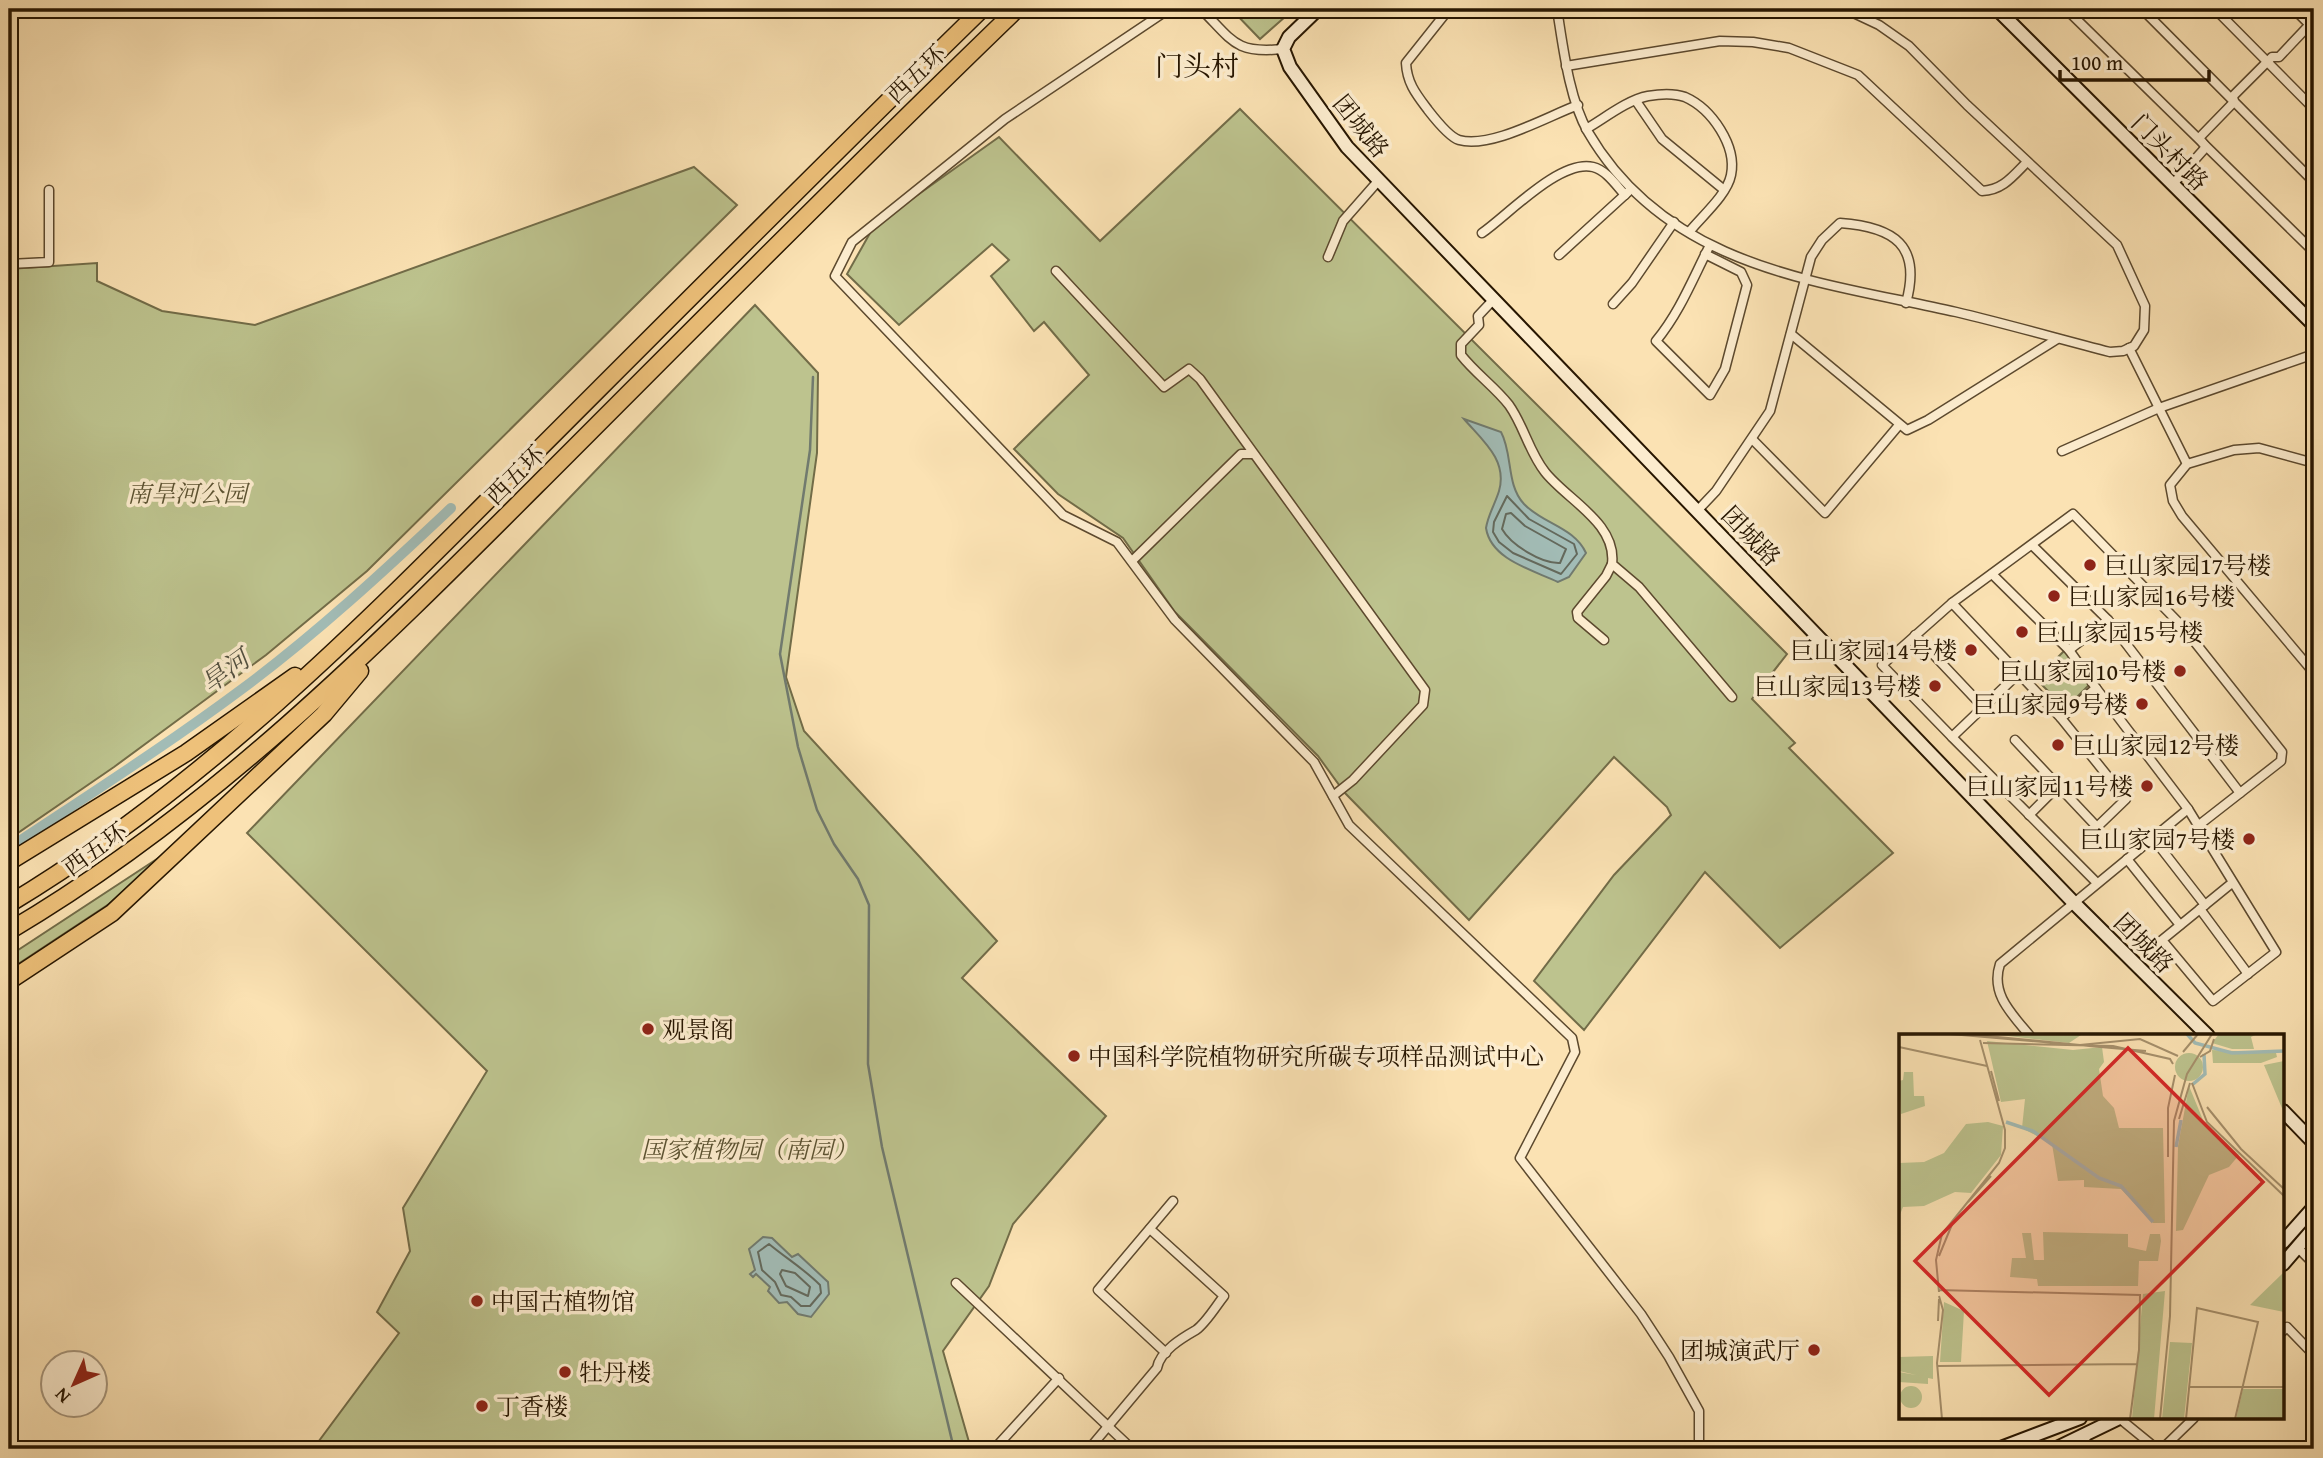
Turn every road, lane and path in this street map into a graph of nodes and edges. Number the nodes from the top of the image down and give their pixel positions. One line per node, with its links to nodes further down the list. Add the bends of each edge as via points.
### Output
1 (982, 9): 67 (highway, 西五环)
2 (1017, 9): 64 (highway, 西五环)
3 (1169, 9): 60 (street, via 1005,119 852,242 835,276 1063,515 1117,542)
4 (1201, 9): 15 (street, via 1240,48 1255,52)
5 (1318, 9): 15 (street)
6 (1449, 9): 20 (street, via 1406,62 1407,80 1456,140 1476,142 1499,136)
7 (1557, 9): 17 (street)
8 (1845, 9): 24 (street, via 1909,46)
9 (2066, 9): 23 (street)
10 (2141, 9): 19 (street)
11 (2215, 9): 16 (street)
12 (2294, 9): 14 (street)
13 (2003, 11): 27 (street, 门头村路)
14 (2313, 24): 16 (street, via 2279,57)
15 (1283, 49): 25 (street, 团城路, via 1290,67 1347,147)
16 (2267, 62): 19 (street, via 2233,96); 21 (street)
17 (1566, 66): 20 (street); 24 (street, via 1720,41 1789,48 1858,75 1982,191 2005,184)
18 (1636, 101): 22 (street); 29 (street, via 1662,139); 29 (street, via 1668,94 1684,97 1711,119 1732,155 1731,177)
19 (2234, 102): 23 (street, via 2199,138); 26 (street)
20 (1578, 105): 22 (street)
21 (2314, 109)
22 (1586, 129): 28 (street)
23 (2206, 147): 27 (street); 36 (street)
24 (2027, 162): 49 (street, via 2117,245 2132,272 2145,306 2144,330)
25 (1379, 180): 39 (street, via 1343,221); 43 (street, 团城路)
26 (2314, 183)
27 (2173, 184): 46 (street, 门头村路)
28 (1633, 188): 31 (street); 32 (street)
29 (1723, 189): 33 (street)
30 (49, 190): 40 (street, via 48,262)
31 (1625, 195): 34 (street, via 1606,174 1582,165 1544,184); 38 (street)
32 (1674, 222): 33 (street); 45 (street)
33 (1690, 231): 35 (street)
34 (1482, 233)
35 (1710, 245): 37 (street); 42 (street)
36 (2314, 252)
37 (1705, 254): 37 (street, via 1679,309 1656,341 1710,395 1724,369 1748,285 1741,272)
38 (1559, 255)
39 (1328, 257)
40 (9, 264)
41 (1056, 271): 55 (street, via 1164,387 1189,369 1200,379)
42 (1804, 280): 44 (street); 44 (street, via 1822,240 1840,223 1863,224 1898,238 1908,254 1911,273); 47 (street)
43 (1494, 299): 58 (street, 团城路); 61 (street, via 1461,344 1461,355 1507,402 1545,471 1602,529 1613,554)
44 (1906, 303): 48 (street)
45 (1613, 304)
46 (2314, 325)
47 (1791, 334): 52 (street); 53 (street, via 1770,411)
48 (2057, 338): 49 (street, via 2110,352); 52 (street, via 1928,420 1907,430)
49 (2129, 348): 51 (street)
50 (2314, 354): 51 (street)
51 (2159, 408): 54 (street); 57 (street)
52 (1899, 425): 53 (street, via 1825,513)
53 (1753, 440): 58 (street)
54 (2062, 451)
55 (1252, 454): 60 (street, via 1241,454); 80 (street, via 1425,690 1423,705)
56 (2314, 463): 57 (street, via 2259,448)
57 (2187, 464): 71 (street, via 2170,485 2182,516)
58 (1698, 510): 90 (street, 团城路)
59 (2032, 544): 62 (street); 65 (street); 79 (street, via 2073,514 2191,636 2281,752 2281,761)
60 (1132, 561): 80 (street, via 1175,620 1314,762)
61 (1612, 564): 68 (street, via 1577,611 1578,618); 73 (street, via 1639,587)
62 (1992, 573): 63 (street); 69 (street)
63 (1952, 603): 66 (street); 70 (street)
64 (403, 619): 93 (highway, 西五环, via 251,759 65,898); 95 (highway, via 324,714 111,913)
65 (2108, 620): 69 (street); 79 (street)
66 (1915, 635): 74 (street); 76 (street, via 1882,665)
67 (352, 637): 86 (highway, via 186,752); 89 (highway, 西五环, via 236,741 147,812)
68 (1604, 640)
69 (2069, 650): 72 (street)
70 (2019, 673): 74 (street); 75 (street)
71 (2314, 673)
72 (2096, 688): 75 (street); 81 (street)
73 (1732, 697)
74 (1983, 707): 76 (street)
75 (2061, 718): 78 (street, via 2126,799 2097,827)
76 (1952, 737): 82 (street)
77 (2015, 740): 78 (street)
78 (2058, 786): 82 (street)
79 (2240, 793): 83 (street)
80 (1333, 796): 122 (street, via 1349,825 1572,1038 1575,1052 1520,1158 1669,1357 1699,1411)
81 (2188, 809): 83 (street); 84 (street)
82 (2029, 815): 87 (street)
83 (2199, 825): 88 (street)
84 (2153, 838): 85 (street); 91 (street)
85 (2127, 859): 87 (street); 92 (street)
86 (9, 862)
87 (2097, 883): 90 (street)
88 (2232, 883): 91 (street); 94 (street, via 2276,952)
89 (9, 904)
90 (2075, 904): 96 (street, via 2000,964 1996,974 2000,995); 97 (street, 团城路)
91 (2202, 907): 92 (street); 94 (street)
92 (2180, 925): 94 (street, via 2162,940 2213,1001)
93 (9, 931)
94 (2248, 974)
95 (9, 981)
96 (2029, 1034)
97 (2206, 1034)
98 (2284, 1112): 99 (street)
99 (2314, 1143)
100 (1173, 1201): 103 (street)
101 (2314, 1207): 104 (street)
102 (2314, 1228): 105 (street)
103 (1150, 1229): 110 (street, via 1098,1290); 110 (street, via 1224,1296 1196,1330)
104 (2284, 1241)
105 (2297, 1247): 106 (street); 107 (street)
106 (2284, 1263)
107 (2314, 1264)
108 (956, 1283): 112 (street)
109 (2284, 1330): 111 (street, via 2287,1327)
110 (1166, 1353): 117 (street)
111 (2314, 1355)
112 (1059, 1378): 117 (street); 119 (street)
113 (2075, 1420): 123 (street)
114 (2115, 1420): 118 (street)
115 (2121, 1420): 126 (street)
116 (2192, 1420): 127 (street)
117 (1106, 1426): 120 (street); 121 (street)
118 (2087, 1435): 124 (street); 125 (street)
119 (997, 1446)
120 (1089, 1449)
121 (1132, 1449)
122 (1699, 1449)
123 (1998, 1449)
124 (2055, 1449)
125 (2081, 1449)
126 (2157, 1449)
127 (2162, 1449)

